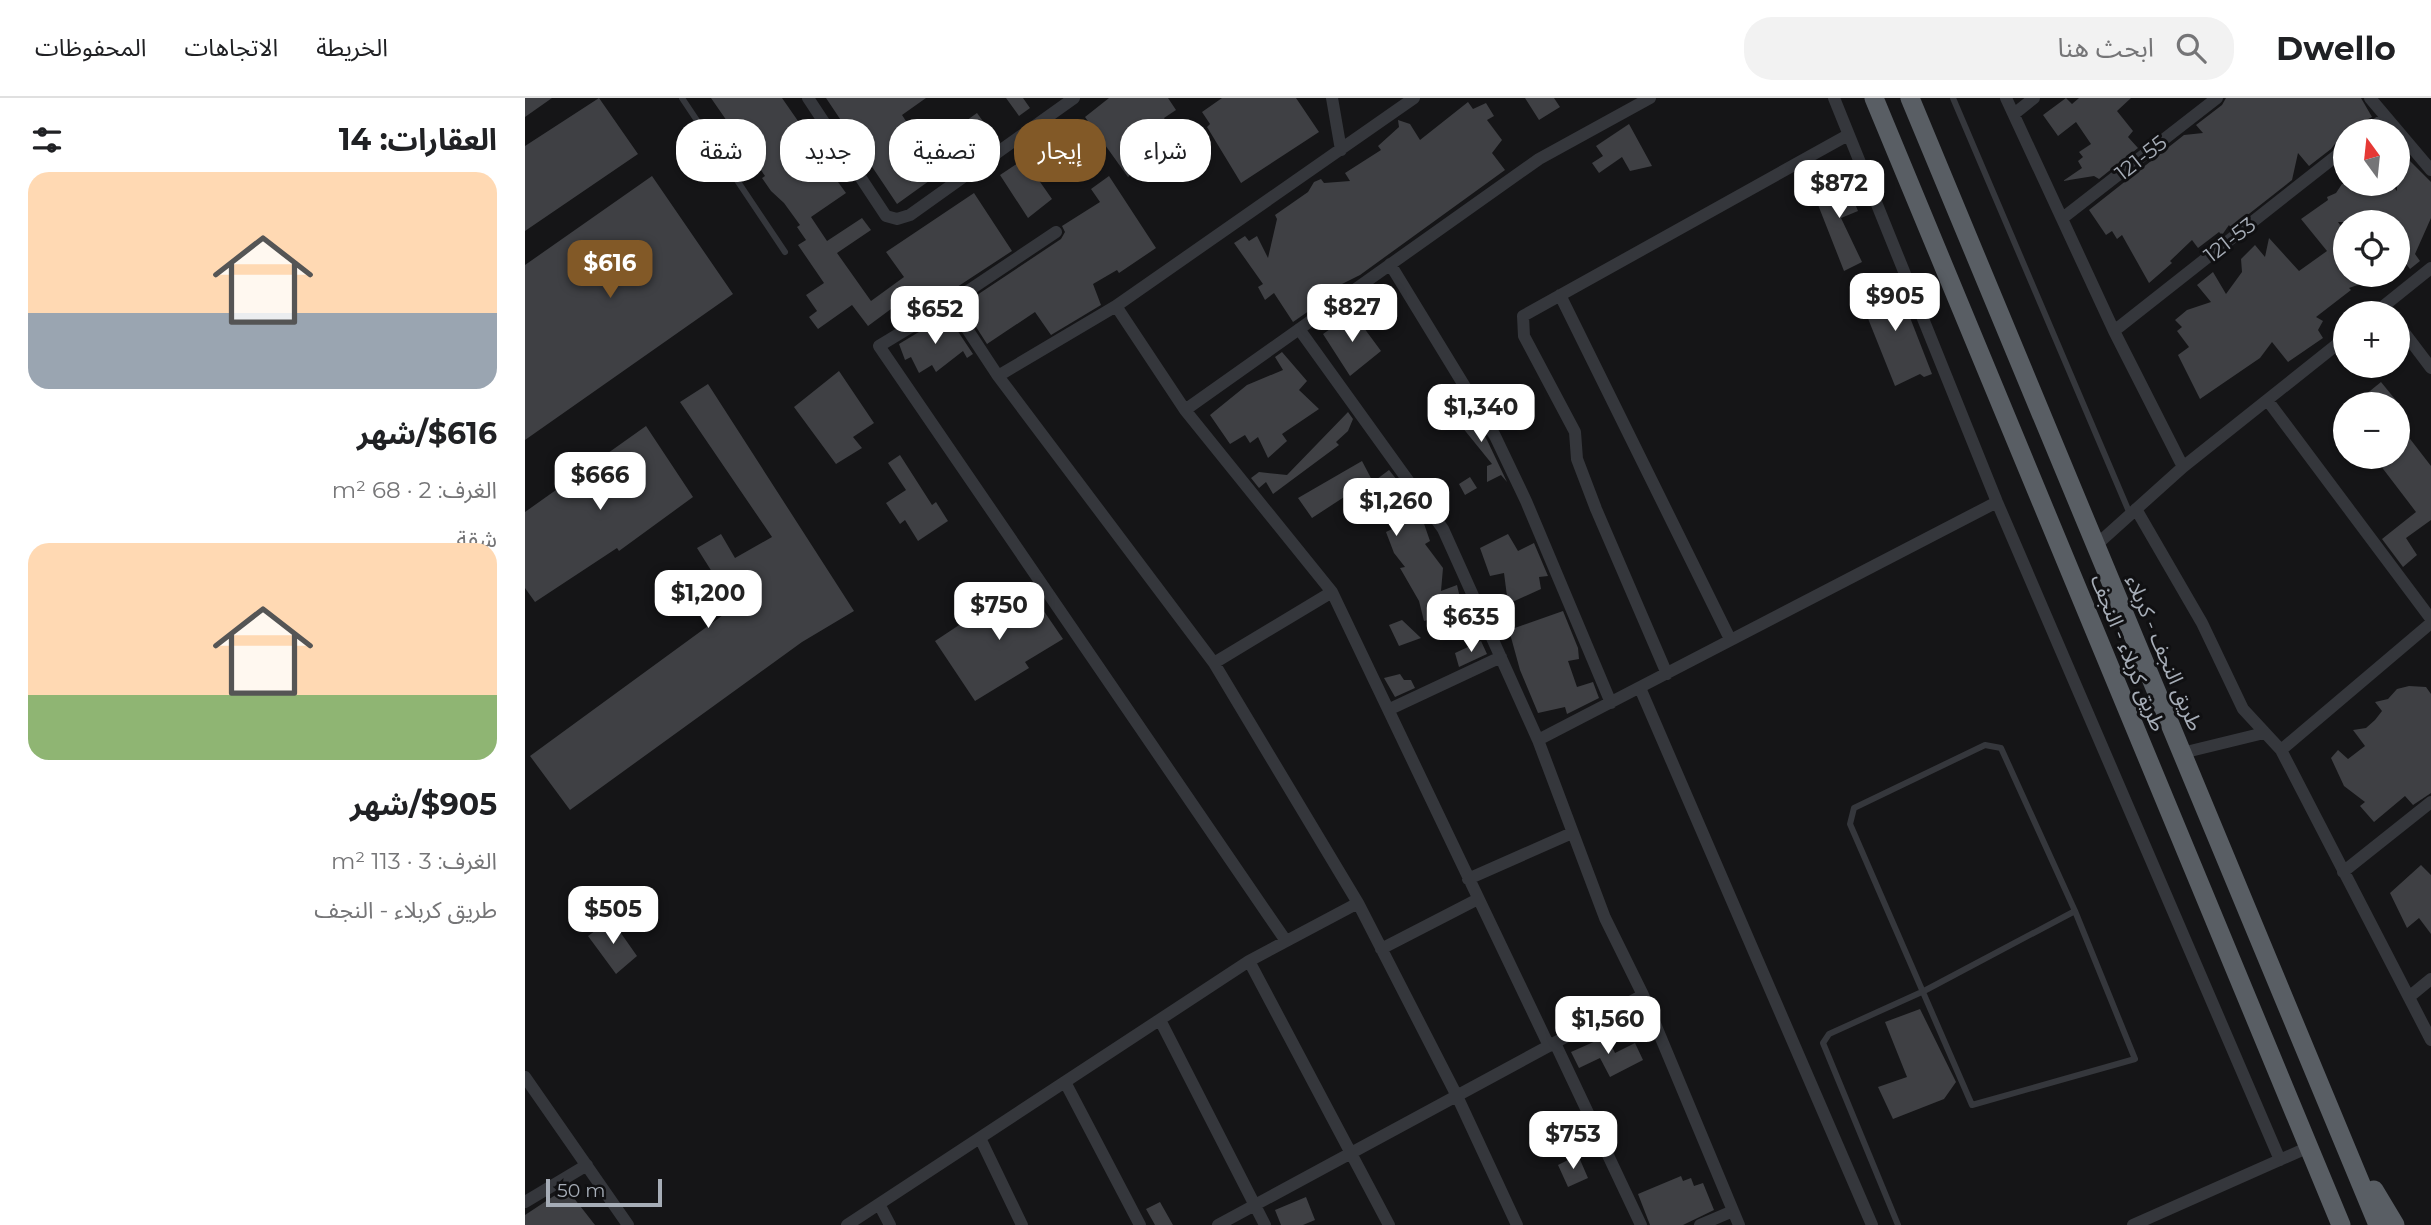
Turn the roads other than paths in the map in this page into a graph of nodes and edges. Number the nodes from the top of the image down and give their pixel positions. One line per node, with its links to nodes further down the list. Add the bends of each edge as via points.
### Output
1 (682, 98): 24 (lane)
2 (808, 98): 3 (street, via 886,216 897,219 910,215)
3 (1074, 98)
4 (1332, 98): 19 (street)
5 (1414, 98): 19 (street)
6 (1650, 98): 25 (street, via 1539,159)
7 (1834, 98): 18 (street)
8 (1874, 98): 78 (highway, طريق کربلاء - النجف)
9 (1910, 98): 42 (highway, طريق النجف - کربلاء)
10 (1953, 98): 41 (lane)
11 (2006, 98): 15 (street)
12 (2034, 98): 15 (street)
13 (2217, 98): 22 (street, 121-55)
14 (2370, 98): 16 (street)
15 (2014, 114): 22 (street)
16 (2386, 117): 17 (street); 21 (street)
17 (2383, 119)
18 (1848, 135): 27 (street); 40 (street)
19 (1341, 150): 30 (street)
20 (2333, 158): 32 (street, 121-53)
21 (2431, 170)
22 (2064, 217): 32 (street)
23 (1056, 232): 29 (street)
24 (785, 252)
25 (1390, 264): 31 (street); 50 (street, via 1495,436)
26 (2431, 268): 28 (street)
27 (1560, 295): 45 (street); 48 (street, via 1523,316 1524,336 1575,432 1577,459 1596,509)
28 (2395, 301)
29 (950, 303): 36 (street); 63 (street, via 880,346)
30 (1116, 306): 36 (street); 38 (street)
31 (1299, 329): 38 (street); 46 (street, via 1443,529)
32 (2115, 331): 39 (street)
33 (2410, 340): 35 (street)
34 (2333, 348): 37 (street)
35 (2431, 368)
36 (998, 376): 47 (street)
37 (2268, 401): 39 (street); 44 (street)
38 (1185, 410): 43 (street)
39 (2183, 467): 41 (street)
40 (1997, 502): 45 (street); 80 (street)
41 (2133, 511): 42 (street); 52 (street, via 2201,623 2243,709)
42 (2094, 547): 55 (highway, طريق النجف - کربلاء)
43 (1332, 592): 47 (street); 51 (street)
44 (2431, 621): 54 (street)
45 (1730, 639): 48 (street)
46 (1501, 657): 51 (street); 53 (street)
47 (1214, 663): 61 (street)
48 (1667, 674): 49 (street)
49 (1640, 688): 50 (street); 98 (street)
50 (1611, 703): 53 (street)
51 (1390, 709): 59 (street)
52 (2264, 733): 54 (street); 55 (street)
53 (1538, 740): 57 (street)
54 (2281, 750): 58 (street)
55 (2182, 753): 76 (highway, طريق النجف - کربلاء)
56 (2431, 802): 58 (street)
57 (1573, 833): 59 (street); 68 (street, via 1605,918)
58 (2343, 872): 69 (street)
59 (1468, 879): 60 (street)
60 (1478, 899): 64 (street); 72 (street)
61 (1358, 903): 63 (street); 64 (street)
62 (2075, 911): 67 (lane); 67 (lane, via 2135,1059 1972,1105); 67 (lane, via 2001,748 1985,745 1854,808 1850,824)
63 (1286, 941): 65 (street)
64 (1381, 949): 75 (street)
65 (1249, 961): 70 (street); 79 (street)
66 (2431, 979): 69 (street)
67 (1924, 991): 99 (lane, via 1829,1034 1823,1043)
68 (1643, 995): 72 (street); 85 (street)
69 (2409, 997): 71 (street)
70 (1160, 1020): 74 (street); 84 (street)
71 (2431, 1040)
72 (1552, 1044): 75 (street); 95 (street)
73 (525, 1077): 81 (street)
74 (1065, 1082): 77 (street); 90 (street)
75 (1457, 1096): 79 (street); 94 (street)
76 (2340, 1130): 103 (highway, طريق النجف - کربلاء); 104 (highway)
77 (980, 1138): 83 (street); 89 (street)
78 (2309, 1147): 80 (street); 101 (highway); 102 (highway, طريق کربلاء - النجف)
79 (1351, 1153): 84 (street); 93 (street)
80 (2280, 1160): 100 (street)
81 (587, 1166): 82 (street); 86 (street)
82 (525, 1202)
83 (879, 1204): 87 (street); 88 (street)
84 (1255, 1205): 91 (street); 92 (street)
85 (1733, 1211): 96 (street); 97 (street)
86 (628, 1225)
87 (847, 1225)
88 (890, 1225)
89 (1022, 1225)
90 (1140, 1225)
91 (1218, 1225)
92 (1265, 1225)
93 (1389, 1225)
94 (1517, 1225)
95 (1641, 1225)
96 (1700, 1225)
97 (1739, 1225)
98 (1872, 1225)
99 (1898, 1225)
100 (2133, 1225)
101 (2331, 1225)
102 (2341, 1225)
103 (2378, 1225)
104 (2395, 1225)

